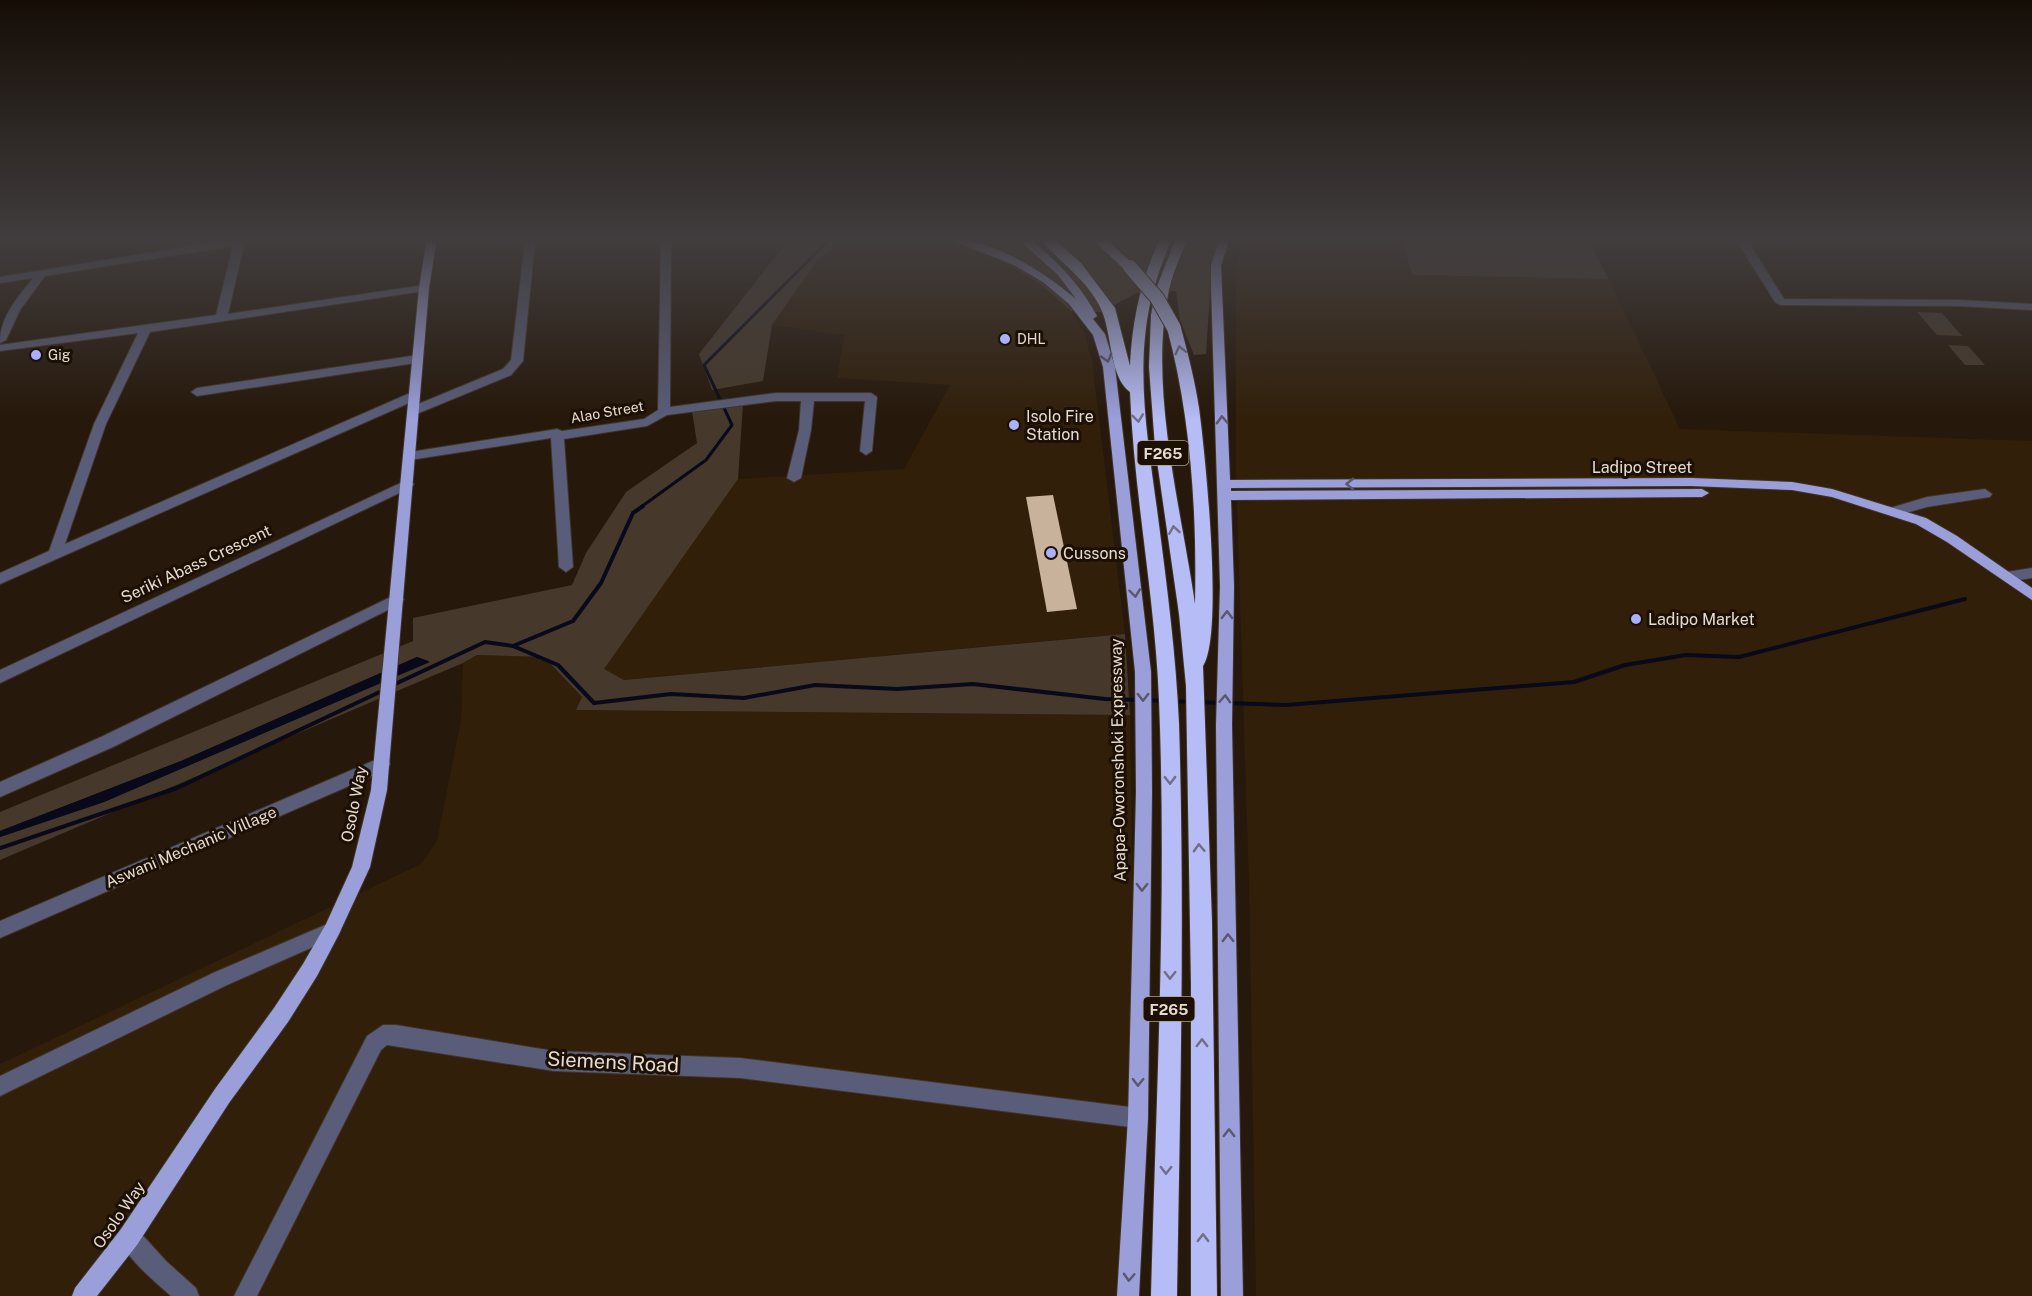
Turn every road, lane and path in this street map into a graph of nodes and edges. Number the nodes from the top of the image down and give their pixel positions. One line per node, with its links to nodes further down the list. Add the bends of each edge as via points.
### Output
1 (23, 298): 19 (street)
2 (225, 298): 16 (street)
3 (353, 298): 16 (street)
4 (423, 298): 21 (main road, Osolo Way)
5 (525, 298): 26 (street, via 520,350 513,367)
6 (665, 298): 27 (street, Alao Street)
7 (1068, 298): 18 (main road, Apapa-Oworonshoki Expressway)
8 (1083, 298): 18 (main road)
9 (1101, 298): 23 (highway, via 1108,308 1123,367)
10 (1144, 298): 23 (highway, F265, via 1138,326)
11 (1158, 298): 44 (highway, one-way to 11, bridge, via 1202,641 1204,586 1194,424 1181,349)
12 (1160, 298): 44 (highway, F265, one-way to 12, via 1154,359)
13 (1217, 298): 33 (main road, one-way to 13)
14 (1779, 298): 15 (street, via 1781,302)
15 (2032, 307)
16 (220, 318): 17 (street)
17 (147, 329): 20 (street); 36 (street, via 100,423)
18 (1099, 334): 51 (main road, Apapa-Oworonshoki Expressway, one-way to 51, via 1114,396 1143,672)
19 (0, 340)
20 (0, 348)
21 (418, 358): 22 (street); 24 (main road, Osolo Way)
22 (197, 392)
23 (1135, 392): 57 (highway, F265, one-way to 57, via 1167,671 1169,722)
24 (414, 396): 26 (main road, Osolo Way); 36 (street)
25 (808, 396): 27 (street, via 776,396); 29 (street, via 871,397); 31 (street)
26 (415, 410): 30 (main road, Osolo Way)
27 (664, 412): 28 (street, Alao Street, via 647,422)
28 (558, 436): 30 (street, Alao Street, via 551,433); 37 (street)
29 (866, 451)
30 (410, 456): 32 (main road, Osolo Way)
31 (794, 478)
32 (407, 484): 42 (main road, Osolo Way); 45 (street, Seriki Abass Crescent)
33 (1225, 490): 35 (main road, Ladipo Street, one-way to 33, via 1792,486 1691,482); 43 (main road, Ladipo Street, via 1699,493 1835,501 1875,512 1920,532); 59 (main road, one-way to 33, via 1224,725)
34 (1985, 494): 35 (street)
35 (1895, 511): 39 (main road, Ladipo Street, via 1952,538)
36 (55, 554): 40 (street)
37 (566, 567)
38 (2032, 573): 39 (street)
39 (2006, 577): 41 (main road, Ladipo Street)
40 (0, 579)
41 (2032, 595)
42 (397, 599): 46 (main road, Osolo Way); 47 (street, via 107,742)
43 (2032, 606)
44 (1194, 671): 58 (highway, F265, one-way to 44)
45 (0, 676)
46 (382, 764): 48 (street, Aswani Mechanic Village); 49 (main road, Osolo Way, via 375,815 361,867)
47 (0, 790)
48 (0, 930)
49 (332, 930): 50 (street, via 220,979); 52 (main road, Osolo Way, via 281,1016 222,1096)
50 (0, 1086)
51 (1138, 1118): 55 (street, Siemens Road, via 740,1068 554,1061 383,1035 374,1043); 56 (main road, Apapa-Oworonshoki Expressway, one-way to 56)
52 (129, 1237): 53 (main road, Osolo Way); 54 (street)
53 (83, 1296)
54 (188, 1296)
55 (246, 1296)
56 (1128, 1296)
57 (1164, 1296)
58 (1204, 1296)
59 (1232, 1296)

